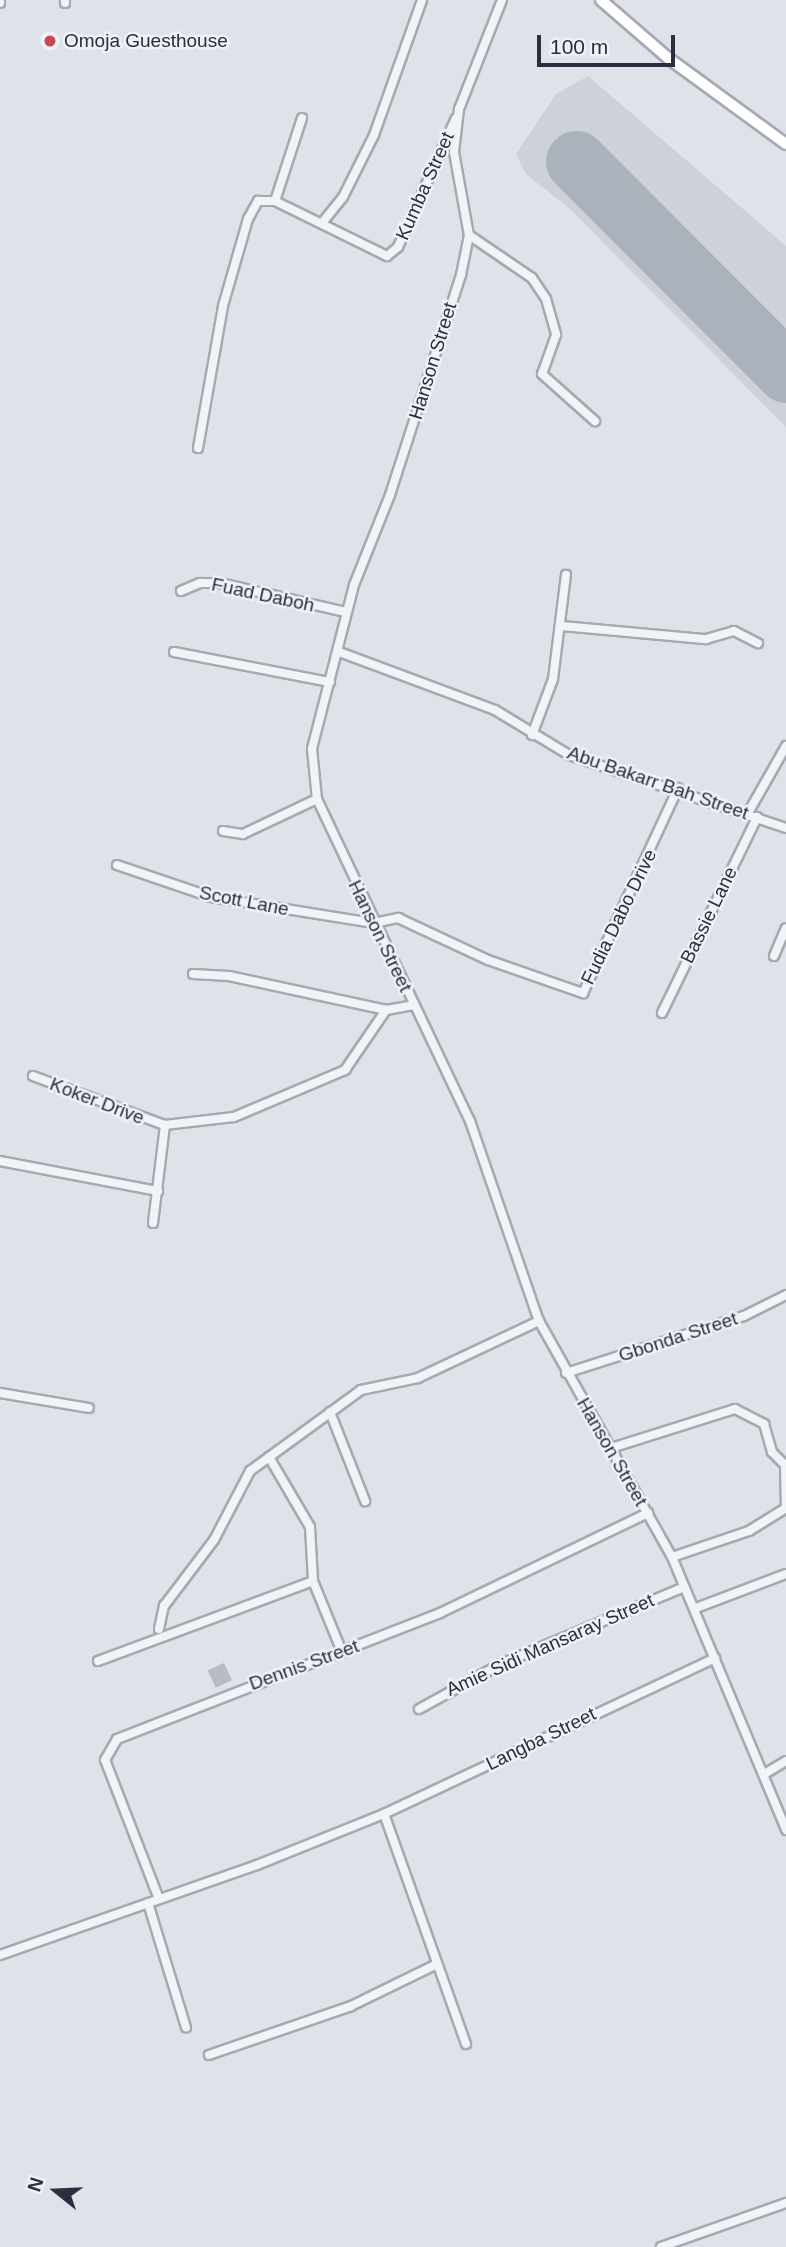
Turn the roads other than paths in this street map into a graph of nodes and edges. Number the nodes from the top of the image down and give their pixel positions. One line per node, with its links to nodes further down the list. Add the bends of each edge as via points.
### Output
1 (422, 0): 8 (street, via 374,135 343,197)
2 (502, 0): 4 (street, Hanson Street)
3 (601, 0): 6 (main road)
4 (460, 108): 8 (street, Kumba Street, via 393,255 366,248); 9 (street, Hanson Street, via 454,152)
5 (302, 118): 7 (street)
6 (786, 144)
7 (275, 201): 8 (street, Kumba Street); 11 (street, via 258,201 248,219 223,306)
8 (322, 223)
9 (468, 235): 10 (street, via 532,278 556,335 542,374); 14 (street, Hanson Street, via 422,401)
10 (595, 421)
11 (198, 448)
12 (566, 575): 15 (street)
13 (181, 591): 14 (street, Fuad Daboh, via 200,583 220,583)
14 (346, 612): 18 (street, Hanson Street)
15 (562, 626): 16 (street, via 706,639 734,631); 20 (street, via 545,709)
16 (758, 643)
17 (174, 652): 19 (street)
18 (339, 652): 19 (street, Hanson Street); 20 (street, Abu Bakarr Bah Street, via 495,710)
19 (330, 682): 23 (street, Hanson Street, via 312,749)
20 (532, 735): 22 (street, Abu Bakarr Bah Street, via 597,765)
21 (786, 746): 24 (street)
22 (678, 788): 24 (street, Abu Bakarr Bah Street); 29 (street, Fudia Dabo Drive, via 583,993 488,960 398,918)
23 (317, 799): 27 (street, via 243,834); 29 (street, Hanson Street)
24 (748, 813): 25 (street, Abu Bakarr Bah Street)
25 (757, 817): 26 (street, Abu Bakarr Bah Street); 35 (street, Bassie Lane)
26 (786, 828)
27 (223, 831)
28 (117, 865): 29 (street, Scott Lane, via 211,897)
29 (374, 923): 33 (street, Hanson Street)
30 (786, 928): 31 (street)
31 (774, 956)
32 (193, 974): 34 (street, via 229,976)
33 (414, 1005): 34 (street); 42 (street, Hanson Street, via 470,1121)
34 (386, 1010): 37 (street, Koker Drive, via 345,1070 316,1087 234,1117)
35 (662, 1013)
36 (33, 1076): 37 (street, Koker Drive)
37 (165, 1125): 39 (street)
38 (0, 1161): 39 (street)
39 (158, 1191): 40 (street)
40 (153, 1223)
41 (786, 1295): 43 (street, Gbonda Street, via 744,1316)
42 (538, 1321): 43 (street, Hanson Street); 46 (street, via 418,1378 361,1390)
43 (566, 1373): 47 (street, Hanson Street)
44 (0, 1393): 45 (street)
45 (89, 1408)
46 (330, 1412): 48 (street); 49 (street)
47 (608, 1449): 50 (street, via 735,1409 764,1424 772,1452 785,1465); 51 (street, Hanson Street)
48 (269, 1457): 54 (street, via 312,1534); 57 (street, via 250,1471 214,1540 164,1606)
49 (365, 1501)
50 (786, 1508): 52 (street, via 749,1531)
51 (648, 1513): 52 (street, Hanson Street); 58 (street, Dennis Street, via 440,1613)
52 (672, 1557): 55 (street, Hanson Street)
53 (786, 1574): 56 (street)
54 (313, 1581): 58 (street); 60 (street)
55 (684, 1587): 56 (street, Hanson Street); 61 (street, Amie Sidi Mansaray Street, via 501,1664)
56 (695, 1608): 59 (street, Hanson Street)
57 (159, 1629)
58 (342, 1652): 66 (street, Dennis Street, via 175,1714 117,1739 107,1749 112,1787)
59 (715, 1658): 63 (street, Hanson Street); 64 (street, Langba Street)
60 (98, 1661)
61 (419, 1709)
62 (786, 1761): 63 (street)
63 (766, 1773): 65 (street, Hanson Street)
64 (384, 1814): 66 (street, Langba Street); 69 (street)
65 (786, 1830)
66 (159, 1899): 67 (street, Langba Street)
67 (148, 1903): 68 (street, Langba Street); 70 (street)
68 (0, 1955)
69 (437, 1964): 71 (street); 72 (street, via 351,2006)
70 (186, 2027)
71 (466, 2044)
72 (209, 2055)
73 (786, 2203): 74 (street)
74 (661, 2247)

